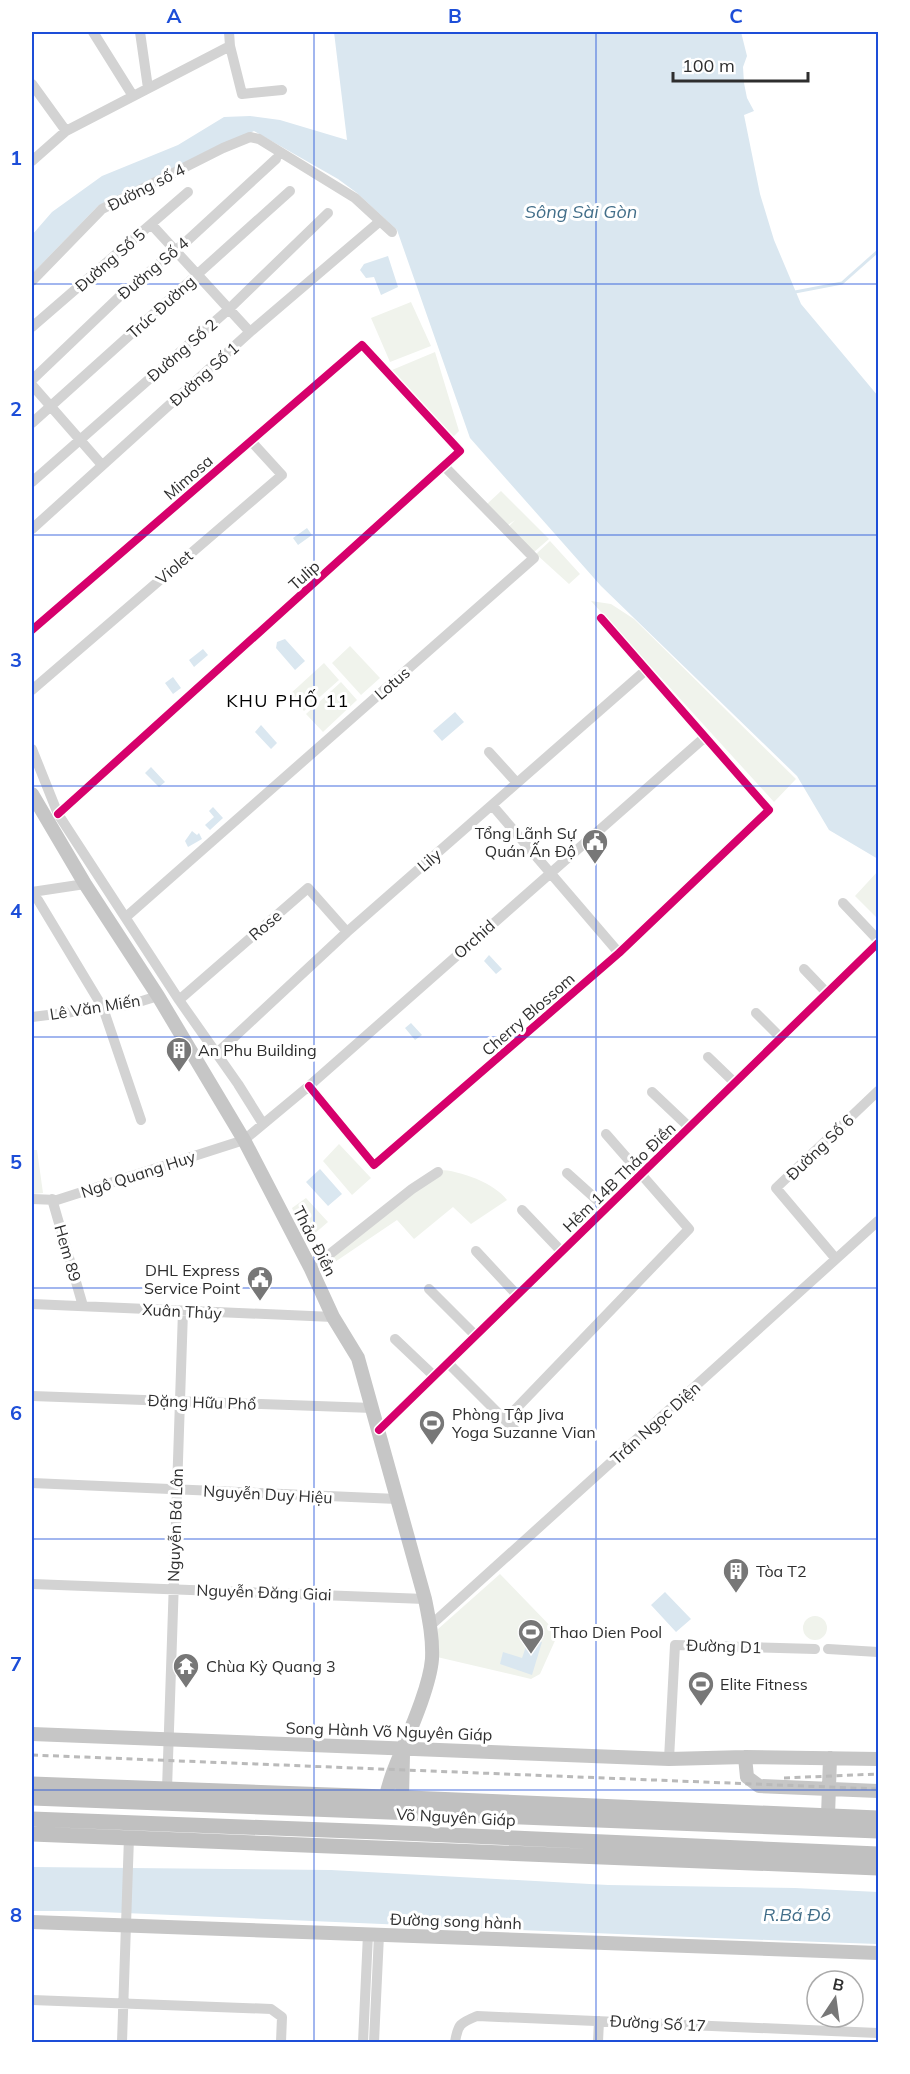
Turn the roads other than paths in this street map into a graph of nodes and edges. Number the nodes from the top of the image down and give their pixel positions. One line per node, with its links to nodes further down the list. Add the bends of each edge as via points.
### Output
1 (93, 32): 8 (street)
2 (140, 32): 5 (street)
3 (229, 32): 4 (street)
4 (230, 46): 5 (street); 7 (street, via 242,94)
5 (148, 88): 8 (street)
6 (33, 90): 9 (street)
7 (282, 90)
8 (133, 96): 9 (street)
9 (66, 131): 11 (street)
10 (281, 156): 15 (street, via 355,198); 18 (street, Đường Số 4); 20 (street, Đường số 4, via 250,137 124,196 102,209)
11 (32, 161)
12 (290, 191): 19 (street, Trúc Đường)
13 (188, 192): 16 (street, Đường Số 5)
14 (328, 213): 21 (street, Đường Số 2)
15 (379, 222): 17 (street); 23 (street, Đường Số 1)
16 (151, 224): 18 (street); 22 (street, Đường Số 5)
17 (392, 232)
18 (176, 250): 19 (street); 25 (street, Đường Số 4, via 120,296)
19 (198, 274): 21 (street); 27 (street, Trúc Đường)
20 (32, 281)
21 (229, 309): 23 (street); 29 (street, Đường Số 2)
22 (32, 327)
23 (250, 332): 31 (street, Đường Số 1)
24 (362, 345): 30 (street, Mimosa); 32 (street, Tulip, via 460,451)
25 (32, 380)
26 (32, 386): 27 (street)
27 (50, 406): 28 (street, Trúc Đường); 29 (street)
28 (32, 423)
29 (80, 440): 31 (street); 33 (street, Đường Số 2)
30 (251, 441): 36 (street, Mimosa); 38 (street, Violet, via 282,475)
31 (102, 465): 34 (street, Đường Số 1)
32 (444, 466): 45 (street, Tulip); 50 (street, Lotus, via 534,558)
33 (32, 482)
34 (32, 529)
35 (601, 618): 37 (street)
36 (32, 630)
37 (645, 670): 39 (street); 42 (street, Lily)
38 (32, 690)
39 (704, 738): 46 (street, Orchid); 53 (street, Cherry Blossom, via 769,810)
40 (32, 749): 45 (street)
41 (489, 752): 42 (street)
42 (517, 783): 44 (street, Lily)
43 (32, 794): 47 (main road, Thảo Điền)
44 (492, 805): 46 (street); 51 (street, Lily)
45 (58, 814): 50 (street)
46 (549, 872): 53 (street); 65 (street, Orchid)
47 (85, 884): 48 (street); 56 (main road, Thảo Điền)
48 (35, 896): 58 (street)
49 (843, 903): 52 (street)
50 (126, 917): 57 (street)
51 (347, 932): 57 (street, Rose, via 308,888); 62 (street, Lily)
52 (879, 941): 55 (street, Hẻm 14B Thảo Điền)
53 (619, 953): 65 (street, Cherry Blossom, via 374,1165)
54 (804, 969): 55 (street)
55 (827, 993): 61 (street, Hẻm 14B Thảo Điền)
56 (158, 996): 58 (street, Lê Văn Miến); 72 (main road, Thảo Điền)
57 (179, 1000): 62 (street)
58 (104, 1008): 60 (street, Lê Văn Miến); 68 (street)
59 (756, 1013): 61 (street)
60 (32, 1017)
61 (781, 1038): 64 (street, Hẻm 14B Thảo Điền)
62 (217, 1053): 69 (street)
63 (708, 1057): 64 (street)
64 (735, 1083): 70 (street, Hẻm 14B Thảo Điền)
65 (309, 1086): 69 (street, Orchid)
66 (879, 1091): 83 (street, Đường Số 6, via 776,1188)
67 (652, 1092): 70 (street)
68 (141, 1120)
69 (263, 1124): 72 (street, Orchid)
70 (689, 1127): 75 (street, Hẻm 14B Thảo Điền)
71 (606, 1134): 75 (street)
72 (244, 1140): 77 (street, Ngô Quang Huy); 84 (main road, Thảo Điền)
73 (438, 1172): 84 (street)
74 (567, 1173): 78 (street)
75 (641, 1174): 78 (street, Hẻm 14B Thảo Điền); 98 (street, via 689,1228)
76 (32, 1199): 77 (street, Ngô Quang Huy)
77 (52, 1200): 88 (street, Hem 89)
78 (606, 1208): 82 (street, Hẻm 14B Thảo Điền)
79 (522, 1210): 82 (street)
80 (879, 1221): 83 (street, Trần Ngọc Diện)
81 (476, 1251): 86 (street)
82 (562, 1252): 86 (street, Hẻm 14B Thảo Điền)
83 (836, 1259): 107 (street, Trần Ngọc Diện)
84 (311, 1269): 90 (main road, Thảo Điền)
85 (429, 1289): 91 (street)
86 (517, 1295): 91 (street, Hẻm 14B Thảo Điền)
87 (32, 1304): 88 (street, Xuân Thủy)
88 (83, 1306): 89 (street, Xuân Thủy)
89 (183, 1311): 90 (street, Xuân Thủy); 96 (street, Nguyễn Bá Lân)
90 (333, 1317): 97 (main road, Thảo Điền, via 358,1358)
91 (476, 1336): 93 (street, Hẻm 14B Thảo Điền)
92 (395, 1339): 94 (street)
93 (448, 1363): 94 (street, Hẻm 14B Thảo Điền); 98 (street)
94 (434, 1376): 99 (street, Hẻm 14B Thảo Điền)
95 (32, 1396): 96 (street, Đặng Hữu Phổ)
96 (180, 1401): 97 (street, Đặng Hữu Phổ); 102 (street, Nguyễn Bá Lân)
97 (373, 1408): 99 (main road, Thảo Điền)
98 (505, 1420): 100 (street)
99 (379, 1430): 103 (main road, Thảo Điền)
100 (515, 1430)
101 (32, 1483): 102 (street, Nguyễn Duy Hiệu)
102 (177, 1490): 103 (street, Nguyễn Duy Hiệu); 105 (street, Nguyễn Bá Lân)
103 (397, 1499): 106 (main road, Thảo Điền)
104 (32, 1584): 105 (street, Nguyễn Đăng Giai)
105 (173, 1589): 106 (street, Nguyễn Đăng Giai); 112 (street, Nguyễn Bá Lân)
106 (425, 1599): 107 (main road, Thảo Điền)
107 (431, 1625): 113 (main road, Thảo Điền, via 432,1661)
108 (815, 1649): 116 (street, Đường D1, via 675,1645)
109 (828, 1649): 110 (street)
110 (879, 1652)
111 (32, 1734): 112 (main road, Song Hành Võ Nguyên Giáp)
112 (168, 1740): 113 (main road, Song Hành Võ Nguyên Giáp); 119 (street, Nguyễn Bá Lân)
113 (403, 1748): 116 (main road, Song Hành Võ Nguyên Giáp); 122 (main road, Thảo Điền); 123 (main road, Thảo Điền)
114 (745, 1757): 115 (main road, Song Hành Võ Nguyên Giáp); 116 (main road, Song Hành Võ Nguyên Giáp); 120 (main road, via 747,1777 759,1786)
115 (830, 1758): 117 (main road, Song Hành Võ Nguyên Giáp); 120 (main road)
116 (669, 1759)
117 (879, 1759)
118 (32, 1784): 119 (highway, Võ Nguyên Giáp)
119 (166, 1789): 122 (highway, Võ Nguyên Giáp)
120 (829, 1789): 121 (main road); 125 (main road)
121 (879, 1791)
122 (386, 1797): 123 (highway, Võ Nguyên Giáp)
123 (402, 1797): 125 (highway, Võ Nguyên Giáp)
124 (32, 1798): 128 (highway, Võ Nguyên Giáp)
125 (828, 1816): 126 (highway, Võ Nguyên Giáp)
126 (879, 1818)
127 (32, 1819): 131 (highway, Võ Nguyên Giáp)
128 (879, 1831)
129 (32, 1834): 130 (highway, Võ Nguyên Giáp)
130 (129, 1837): 132 (highway, Võ Nguyên Giáp); 133 (street)
131 (879, 1854)
132 (879, 1868)
133 (126, 1920): 134 (main road, Đường song hành); 135 (main road, Đường song hành); 138 (street)
134 (32, 1922)
135 (373, 1934): 136 (main road, Đường song hành); 139 (street)
136 (879, 1953)
137 (32, 2000): 138 (street)
138 (124, 2004): 143 (street); 144 (street, via 272,2009 282,2018)
139 (370, 2004): 145 (street); 146 (street)
140 (599, 2020): 142 (street, Đường Số 17); 147 (street, Đường Số 17, via 477,2016 457,2027); 148 (street)
141 (879, 2033): 142 (street, Đường Số 17)
142 (861, 2037)
143 (122, 2043)
144 (281, 2043)
145 (363, 2043)
146 (374, 2043)
147 (455, 2043)
148 (598, 2043)

